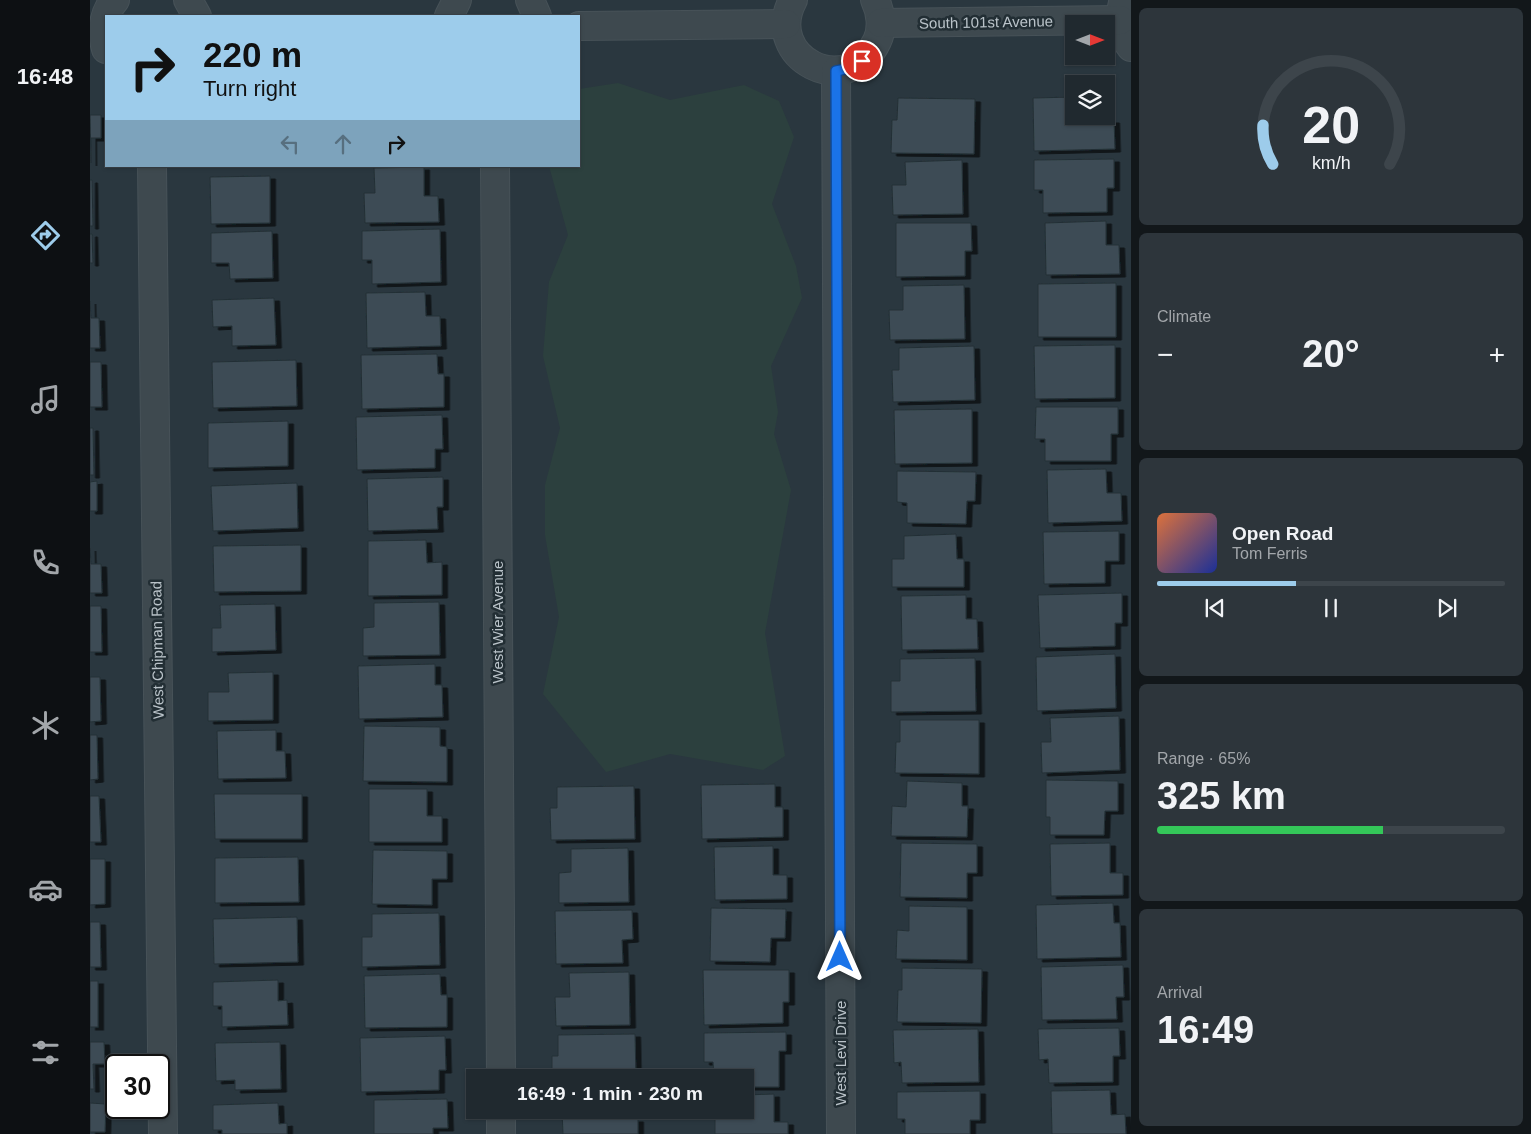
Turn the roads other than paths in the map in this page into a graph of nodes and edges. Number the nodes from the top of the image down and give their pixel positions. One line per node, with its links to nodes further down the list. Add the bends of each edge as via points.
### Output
1 (115, 0): 8 (street)
2 (188, 0): 9 (street)
3 (456, 0): 10 (street)
4 (530, 0): 11 (street)
5 (1122, 10): 7 (street, South 101st Avenue); 15 (street, via 1123,32)
6 (790, 12): 13 (street); 16 (street, via 788,38 796,52 807,63)
7 (878, 12): 16 (street, via 879,38 868,56 850,68)
8 (106, 15)
9 (196, 15)
10 (449, 15)
11 (537, 15)
12 (105, 18): 14 (street)
13 (580, 26)
14 (100, 39)
15 (1131, 47)
16 (836, 71): 23 (street, West Levi Drive)
17 (152, 167): 21 (street, West Chipman Road)
18 (494, 167): 19 (street, West Wier Avenue)
19 (501, 1069)
20 (501, 1119): 22 (street)
21 (163, 1134)
22 (501, 1134)
23 (841, 1134)

